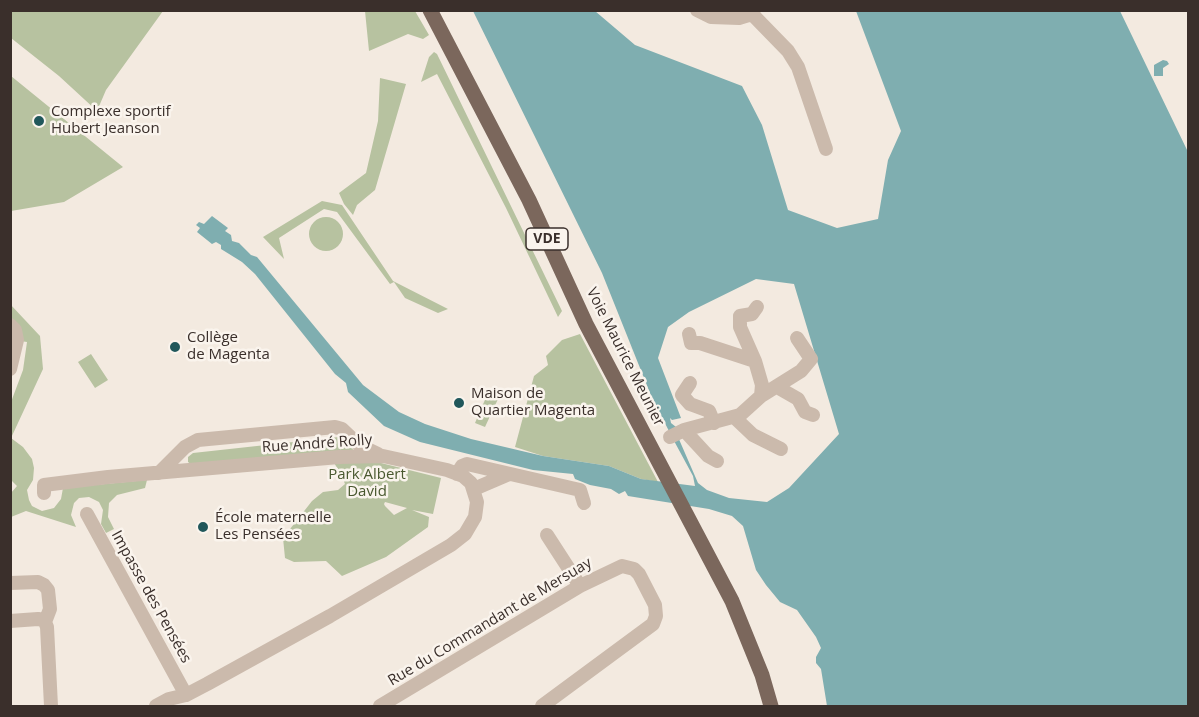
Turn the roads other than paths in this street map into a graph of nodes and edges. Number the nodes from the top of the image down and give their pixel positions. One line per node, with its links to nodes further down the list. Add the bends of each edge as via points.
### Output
1 (430, 10): 41 (main road, Voie Maurice Meunier / VDE, via 529,200 586,324 732,601)
2 (697, 10): 3 (street, via 711,17 739,18)
3 (753, 12): 4 (street, via 798,67)
4 (826, 149)
5 (758, 307): 9 (street, via 752,314 740,316 740,327)
6 (10, 325): 10 (street, via 17,340)
7 (689, 334): 9 (street, via 691,343)
8 (796, 338): 12 (street, via 811,360)
9 (755, 361): 13 (street)
10 (10, 369)
11 (690, 383): 16 (street, via 682,395 690,404 709,411)
12 (777, 387): 13 (street); 14 (street, via 798,399 805,412)
13 (761, 396): 15 (street)
14 (813, 415)
15 (734, 417): 16 (street); 20 (street, via 753,435)
16 (714, 423): 17 (street)
17 (684, 430): 18 (street); 22 (street)
18 (670, 437)
19 (198, 440): 21 (street, via 335,427); 23 (street, via 182,460 182,466); 24 (street, via 185,447)
20 (781, 449)
21 (383, 456): 23 (street, Rue André Rolly); 25 (street, Rue André Rolly)
22 (717, 461)
23 (190, 470): 24 (street, Rue André Rolly)
24 (159, 473): 28 (street, Rue André Rolly, via 44,485)
25 (457, 474): 26 (street, via 467,464); 27 (street, Rue André Rolly)
26 (509, 474): 27 (street); 29 (street, via 580,490)
27 (474, 489): 36 (street, via 476,516 465,534 451,545)
28 (44, 493)
29 (584, 503)
30 (87, 514): 36 (street, Impasse des Pensées)
31 (547, 535): 33 (street)
32 (10, 583): 35 (street, via 44,585 50,609)
33 (580, 586): 39 (street, Rue du Commandant de Mersuay); 40 (street, Rue du Commandant de Mersuay, via 627,566 639,574 656,616 642,633)
34 (10, 621): 35 (street)
35 (45, 622): 37 (street)
36 (182, 701): 38 (street, via 169,699)
37 (51, 706)
38 (156, 706)
39 (380, 706)
40 (542, 706)
41 (771, 706)

